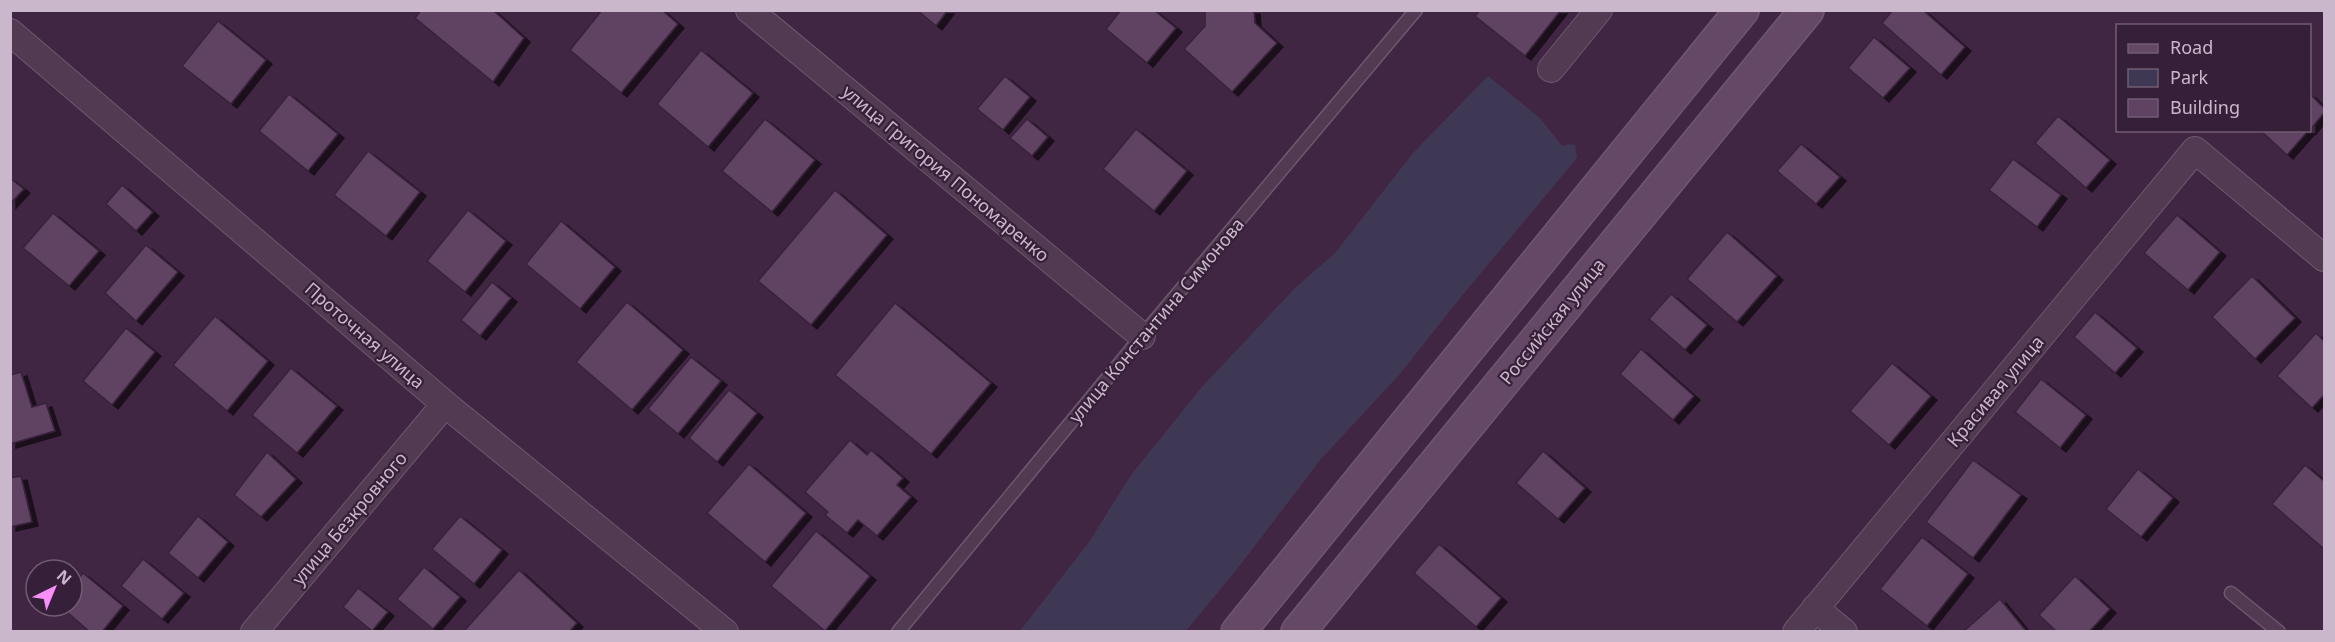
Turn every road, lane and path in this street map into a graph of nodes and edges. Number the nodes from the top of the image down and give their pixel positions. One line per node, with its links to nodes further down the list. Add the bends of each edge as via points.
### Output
1 (749, 10): 9 (street, улица Григория Пономаренко)
2 (1416, 10): 9 (lane, улица Константина Симонова)
3 (1599, 10): 7 (street)
4 (1742, 10): 16 (main road)
5 (1807, 10): 17 (main road, Российская улица)
6 (10, 32): 10 (street, Проточная улица)
7 (1551, 69)
8 (2325, 258): 12 (street, Красивая улица, via 2195,150)
9 (1142, 336): 15 (lane, улица Константина Симонова)
10 (445, 404): 13 (street, улица Безкровного); 14 (street, Проточная улица)
11 (2231, 593): 20 (lane)
12 (1815, 608): 18 (street, Красивая улица); 19 (street)
13 (254, 632)
14 (725, 632)
15 (898, 632)
16 (1238, 632)
17 (1298, 632)
18 (1796, 632)
19 (1844, 632)
20 (2279, 632)

